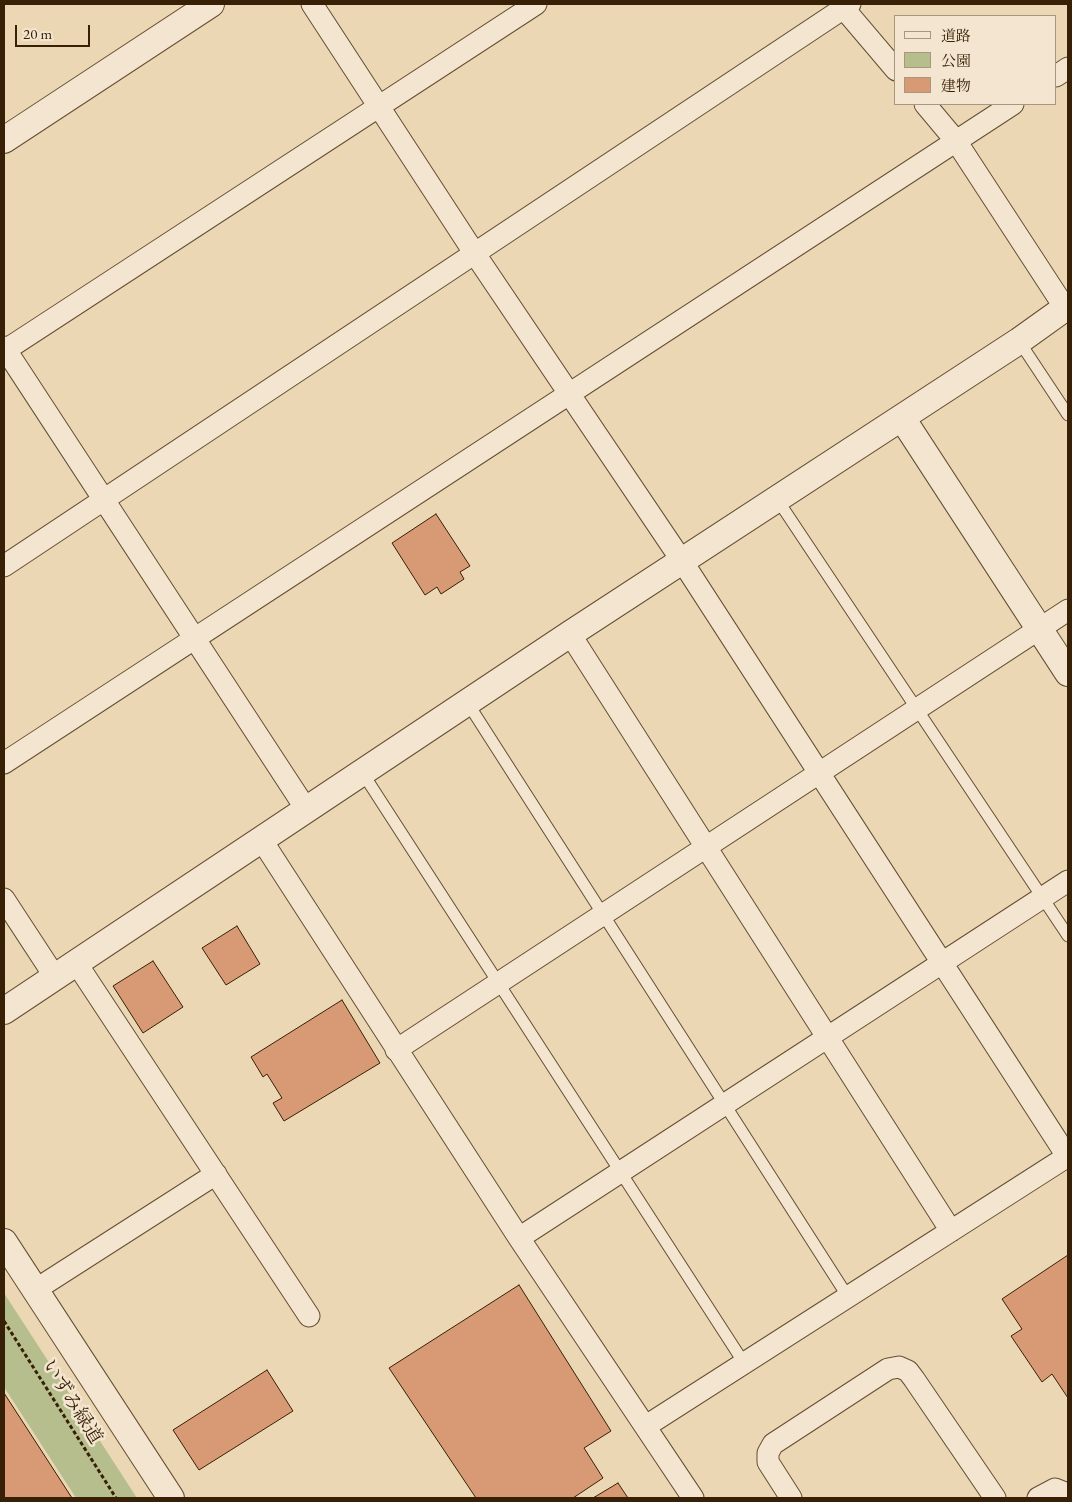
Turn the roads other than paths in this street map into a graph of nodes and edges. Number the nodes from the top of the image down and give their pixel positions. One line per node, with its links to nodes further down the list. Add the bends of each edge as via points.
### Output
1 (211, 4): 11 (street)
2 (312, 4): 10 (street)
3 (536, 4): 10 (street)
4 (845, 5): 5 (street); 13 (street)
5 (894, 67)
6 (1068, 68): 7 (street)
7 (1057, 75)
8 (926, 105): 12 (street)
9 (1011, 105): 12 (street)
10 (378, 107): 13 (street); 16 (street)
11 (4, 140)
12 (956, 141): 14 (street); 17 (street)
13 (475, 254): 17 (street); 21 (street)
14 (1067, 307): 15 (street)
15 (1019, 341): 18 (lane); 19 (street)
16 (4, 349): 21 (street)
17 (571, 394): 22 (street); 27 (street)
18 (1068, 415)
19 (902, 418): 20 (street); 25 (street)
20 (777, 499): 22 (street); 30 (lane)
21 (103, 501): 23 (street); 27 (street)
22 (682, 561): 26 (street); 33 (street)
23 (4, 566)
24 (1068, 610): 25 (street)
25 (1040, 628): 28 (street); 30 (street)
26 (570, 634): 29 (street); 36 (street)
27 (194, 639): 31 (street); 34 (street)
28 (1068, 673)
29 (467, 702): 32 (street); 40 (lane)
30 (917, 709): 33 (street); 38 (lane)
31 (4, 762)
32 (362, 772): 34 (street); 44 (lane)
33 (819, 773): 36 (street); 42 (street)
34 (306, 809): 35 (street)
35 (261, 839): 43 (street); 47 (street)
36 (706, 847): 40 (street); 46 (street)
37 (1068, 881): 38 (street)
38 (1043, 897): 41 (lane); 42 (street)
39 (4, 899): 43 (street)
40 (603, 914): 44 (street); 48 (lane)
41 (1068, 936)
42 (942, 963): 46 (street); 49 (street)
43 (66, 970): 45 (street); 51 (street)
44 (498, 983): 47 (street); 50 (lane)
45 (4, 1011)
46 (828, 1037): 48 (street); 52 (street)
47 (396, 1050): 53 (street)
48 (725, 1104): 50 (street); 56 (lane)
49 (1068, 1156): 52 (street)
50 (621, 1172): 53 (street); 58 (lane)
51 (216, 1174): 55 (street); 57 (street)
52 (951, 1231): 56 (street)
53 (519, 1238): 59 (street)
54 (4, 1242): 55 (street)
55 (35, 1290): 60 (street)
56 (848, 1297): 58 (street)
57 (309, 1316)
58 (744, 1363): 59 (street)
59 (646, 1426): 61 (street)
60 (171, 1498)
61 (693, 1498)
62 (792, 1498): 63 (street, via 768,1462 773,1444 888,1369 899,1368 914,1378)
63 (995, 1498)
64 (1038, 1498): 65 (street, via 1055,1489)
65 (1068, 1498)

